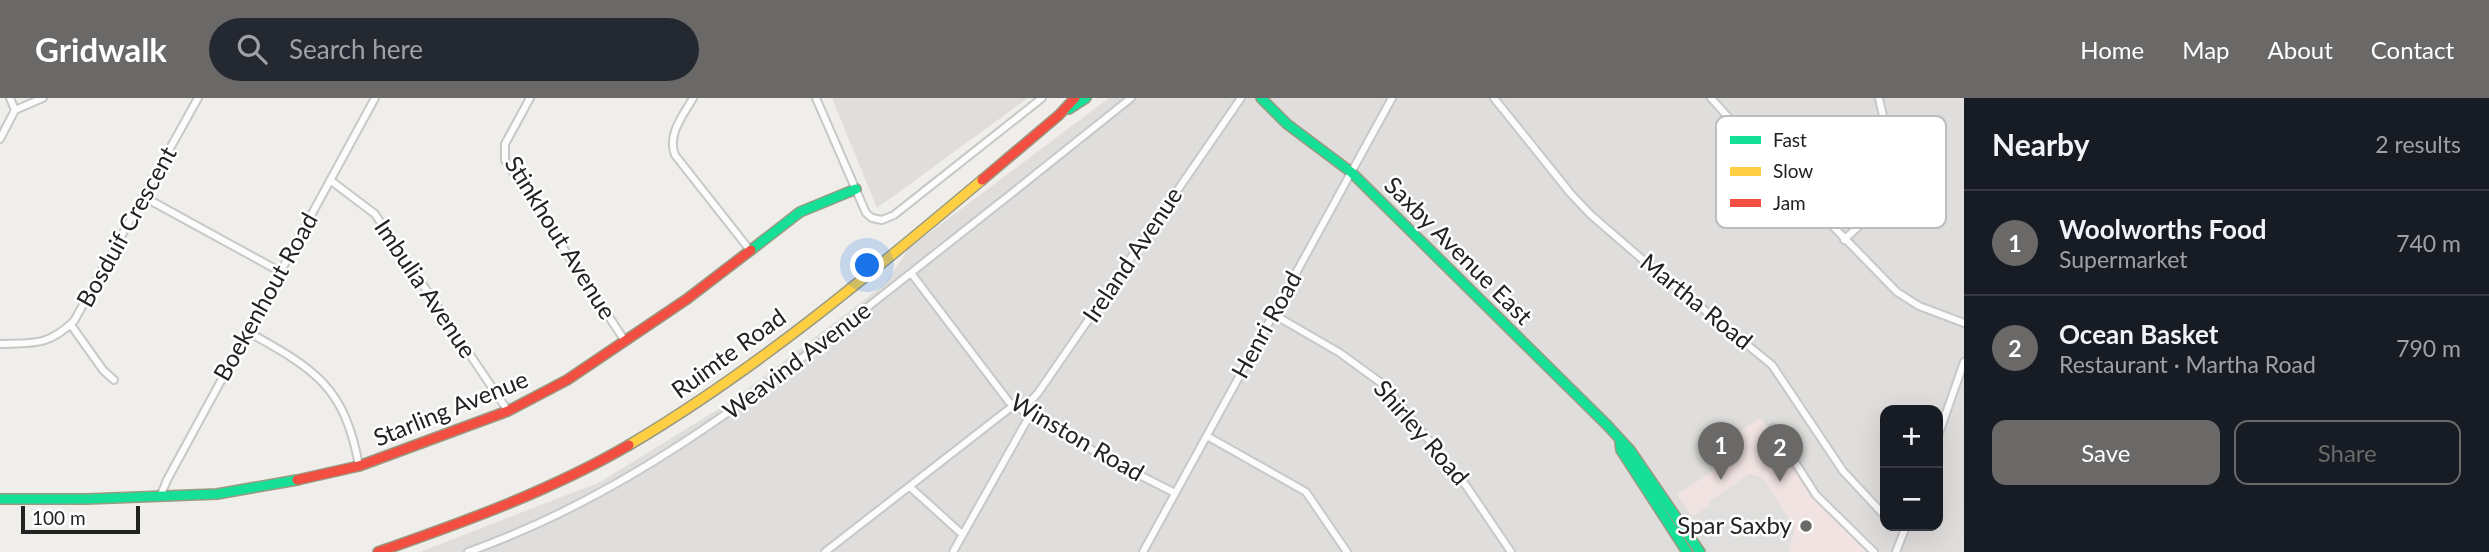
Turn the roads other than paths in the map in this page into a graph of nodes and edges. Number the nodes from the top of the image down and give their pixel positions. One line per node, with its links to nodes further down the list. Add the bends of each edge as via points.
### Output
1 (10, 98): 18 (street)
2 (43, 98): 18 (street)
3 (198, 98): 26 (street, Bosduif Crescent)
4 (375, 98): 24 (street, Boekenhout Road)
5 (530, 98): 37 (street, Stinkhout Avenue, via 505,144 505,160)
6 (693, 98): 30 (street, via 671,145)
7 (816, 98): 25 (street)
8 (1042, 98): 25 (street, via 894,215 879,220 866,213)
9 (1075, 98): 19 (street, Ruimte Road)
10 (1086, 98): 19 (street, Ruimte Road)
11 (1131, 98): 32 (street, Weavind Avenue)
12 (1241, 98): 43 (street, Ireland Avenue)
13 (1261, 98): 23 (street, Saxby Avenue East, via 1287,124)
14 (1391, 98): 23 (street, Henri Road)
15 (1494, 98): 54 (street, Martha Road, via 1591,215 1772,365 1843,471)
16 (1711, 98): 20 (street)
17 (1879, 98): 21 (street)
18 (15, 110): 22 (street)
19 (1059, 115): 57 (street, Ruimte Road, via 879,265 682,413 609,457 536,492)
20 (1728, 116)
21 (1882, 116)
22 (0, 139)
23 (1351, 172): 33 (street, Henri Road); 48 (street, Saxby Avenue East)
24 (330, 180): 31 (street, Boekenhout Road); 42 (street, Imbulia Avenue, via 375,215)
25 (856, 189): 30 (street, Starling Avenue, via 800,212)
26 (144, 197): 31 (street); 35 (street, Bosduif Crescent)
27 (1833, 228): 29 (street)
28 (1856, 228): 29 (street)
29 (1844, 240): 34 (street, via 1903,296)
30 (749, 249): 37 (street, Starling Avenue)
31 (279, 271): 36 (street, Boekenhout Road)
32 (911, 273): 41 (street, Winston Road); 58 (street, Weavind Avenue, via 735,409 663,456 573,507)
33 (1273, 314): 47 (street, Henri Road); 63 (street, Shirley Road, via 1340,353 1384,386 1467,487)
34 (1964, 323)
35 (71, 325): 38 (street, Bosduif Crescent, via 50,340); 40 (street)
36 (248, 332): 49 (street, via 295,358 324,382 348,419); 52 (street, Boekenhout Road)
37 (625, 341): 42 (street, Starling Avenue, via 557,386)
38 (0, 344)
39 (1964, 362): 45 (street)
40 (114, 380)
41 (1014, 405): 43 (street, Winston Road); 50 (street)
42 (508, 411): 49 (street, Starling Avenue)
43 (1022, 411): 44 (street, Winston Road)
44 (1030, 415): 51 (street, Winston Road); 56 (street)
45 (1943, 422)
46 (1773, 428): 66 (street, via 1816,495)
47 (1207, 436): 51 (street, Henri Road); 62 (street, via 1303,489)
48 (1619, 440): 64 (street, Saxby Avenue East); 65 (street, Saxby Avenue East)
49 (359, 466): 52 (street, Starling Avenue, via 217,494)
50 (910, 487): 56 (street); 59 (street)
51 (1175, 493): 61 (street, Henri Road)
52 (160, 497): 53 (street, Starling Avenue)
53 (0, 499)
54 (1880, 511)
55 (1904, 531): 67 (street)
56 (962, 534): 60 (street)
57 (378, 552)
58 (468, 552)
59 (825, 552)
60 (953, 552)
61 (1143, 552)
62 (1346, 552)
63 (1511, 552)
64 (1687, 552)
65 (1700, 552)
66 (1874, 552)
67 (1896, 552)

